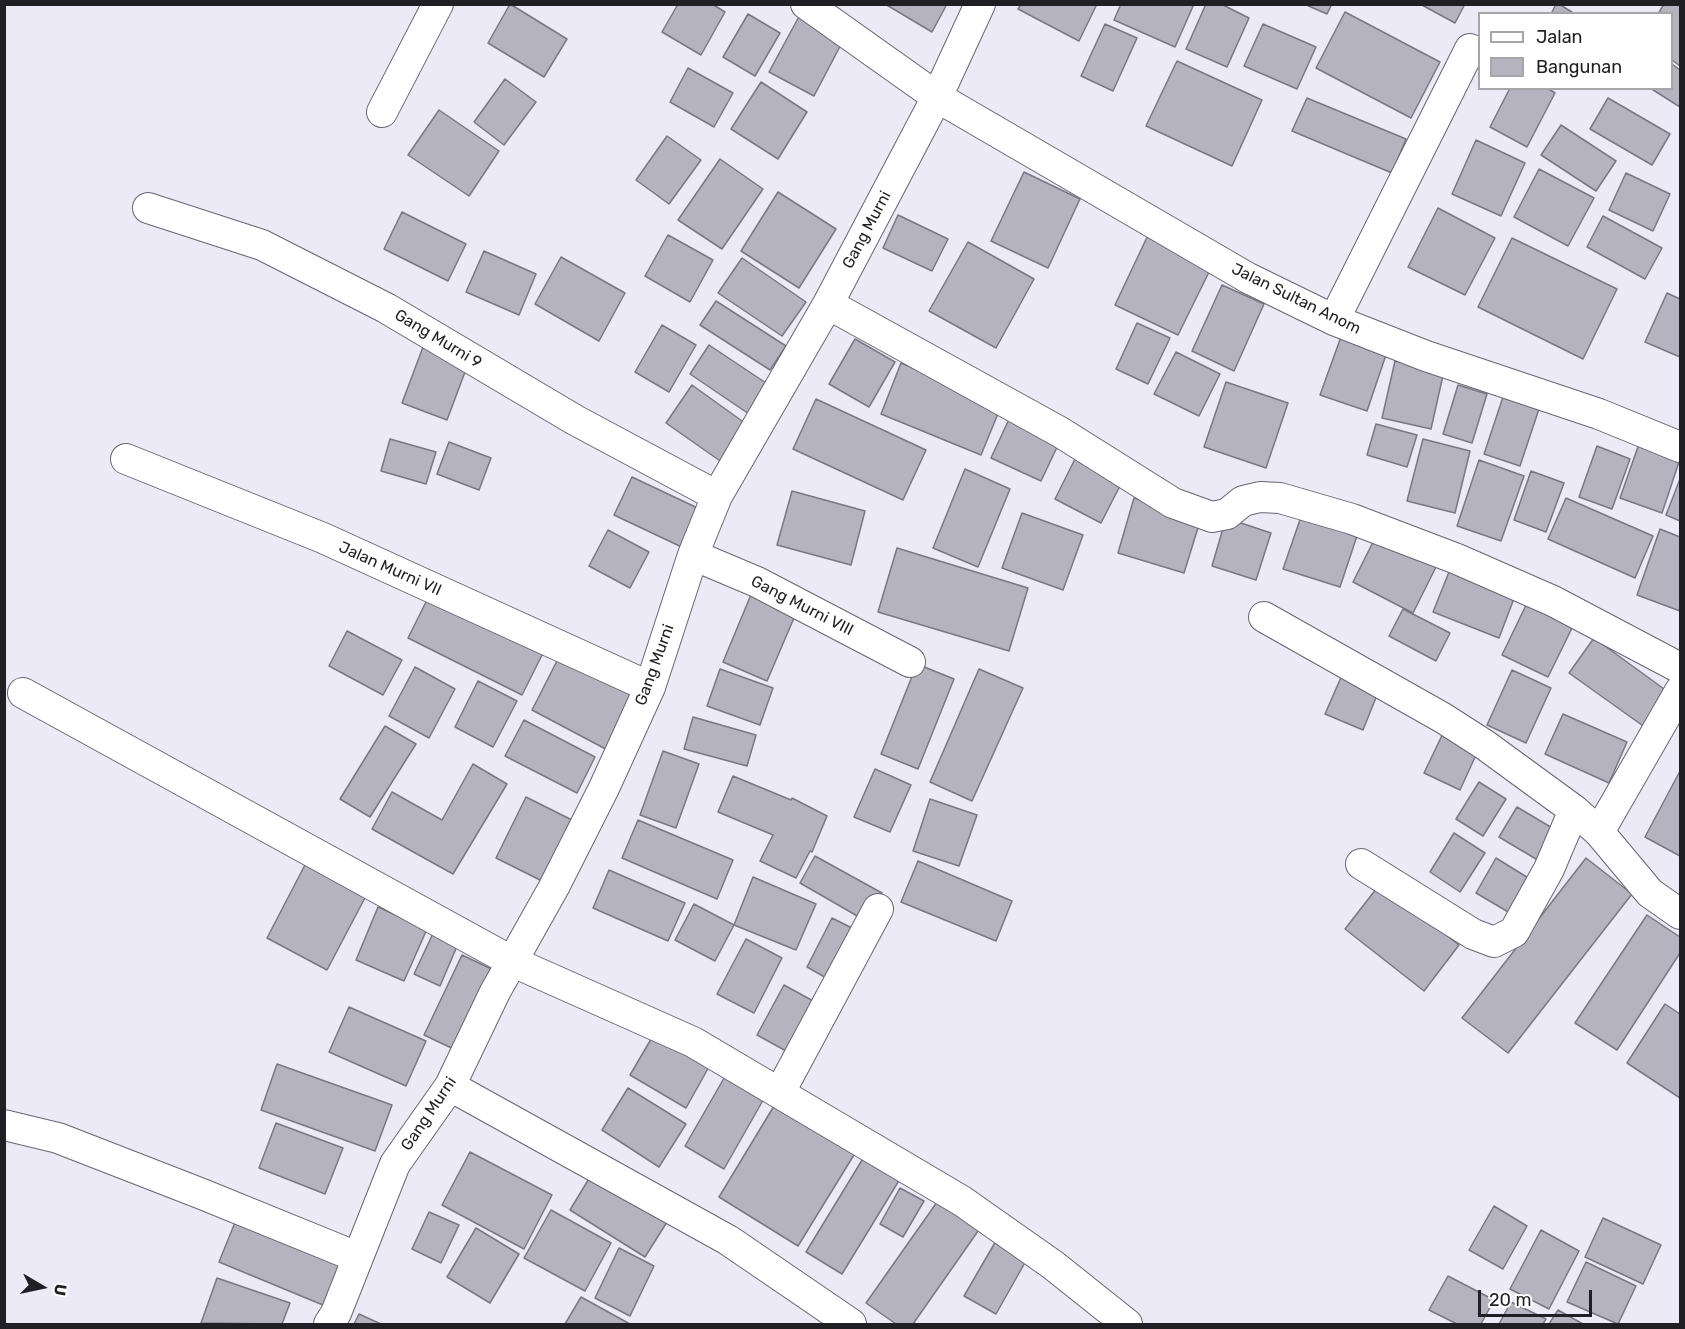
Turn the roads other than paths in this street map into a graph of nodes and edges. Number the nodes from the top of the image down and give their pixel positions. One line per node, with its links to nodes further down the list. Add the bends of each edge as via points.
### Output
1 (438, 4): 6 (street)
2 (806, 4): 5 (street, Jalan Sultan Anom)
3 (980, 4): 5 (street, Gang Murni)
4 (1470, 49): 9 (street)
5 (937, 97): 8 (street, Gang Murni); 9 (street, Jalan Sultan Anom, via 1248,278)
6 (382, 112)
7 (148, 208): 12 (street, Gang Murni 9, via 262,245 386,308 575,420)
8 (828, 304): 12 (street, Gang Murni); 16 (street, via 1060,432 1173,503 1212,517 1227,514 1243,501 1280,498 1352,519 1553,601)
9 (1334, 320): 10 (street, Jalan Sultan Anom, via 1426,356 1599,414)
10 (1680, 447)
11 (126, 459): 17 (street, Jalan Murni VII, via 323,538)
12 (717, 495): 13 (street, Gang Murni)
13 (693, 555): 15 (street, Gang Murni VIII, via 767,587); 17 (street, Gang Murni)
14 (1264, 617): 20 (street, via 1443,718)
15 (910, 662)
16 (1680, 668)
17 (650, 687): 25 (street, Gang Murni, via 599,798)
18 (1680, 691): 21 (street)
19 (23, 693): 25 (street)
20 (1574, 810): 21 (street); 22 (street, via 1550,869 1514,932 1494,942 1473,934)
21 (1599, 832): 24 (street, via 1650,893)
22 (1361, 864)
23 (878, 909): 27 (street)
24 (1680, 914)
25 (511, 961): 26 (street, Gang Murni); 27 (street, via 693,1042)
26 (450, 1086): 29 (street, Gang Murni, via 395,1164); 31 (street, via 728,1240)
27 (780, 1092): 32 (street, via 962,1201 1053,1265)
28 (4, 1125): 29 (street, via 58,1138)
29 (357, 1257): 30 (street, Gang Murni)
30 (329, 1324)
31 (851, 1324)
32 (1127, 1324)

